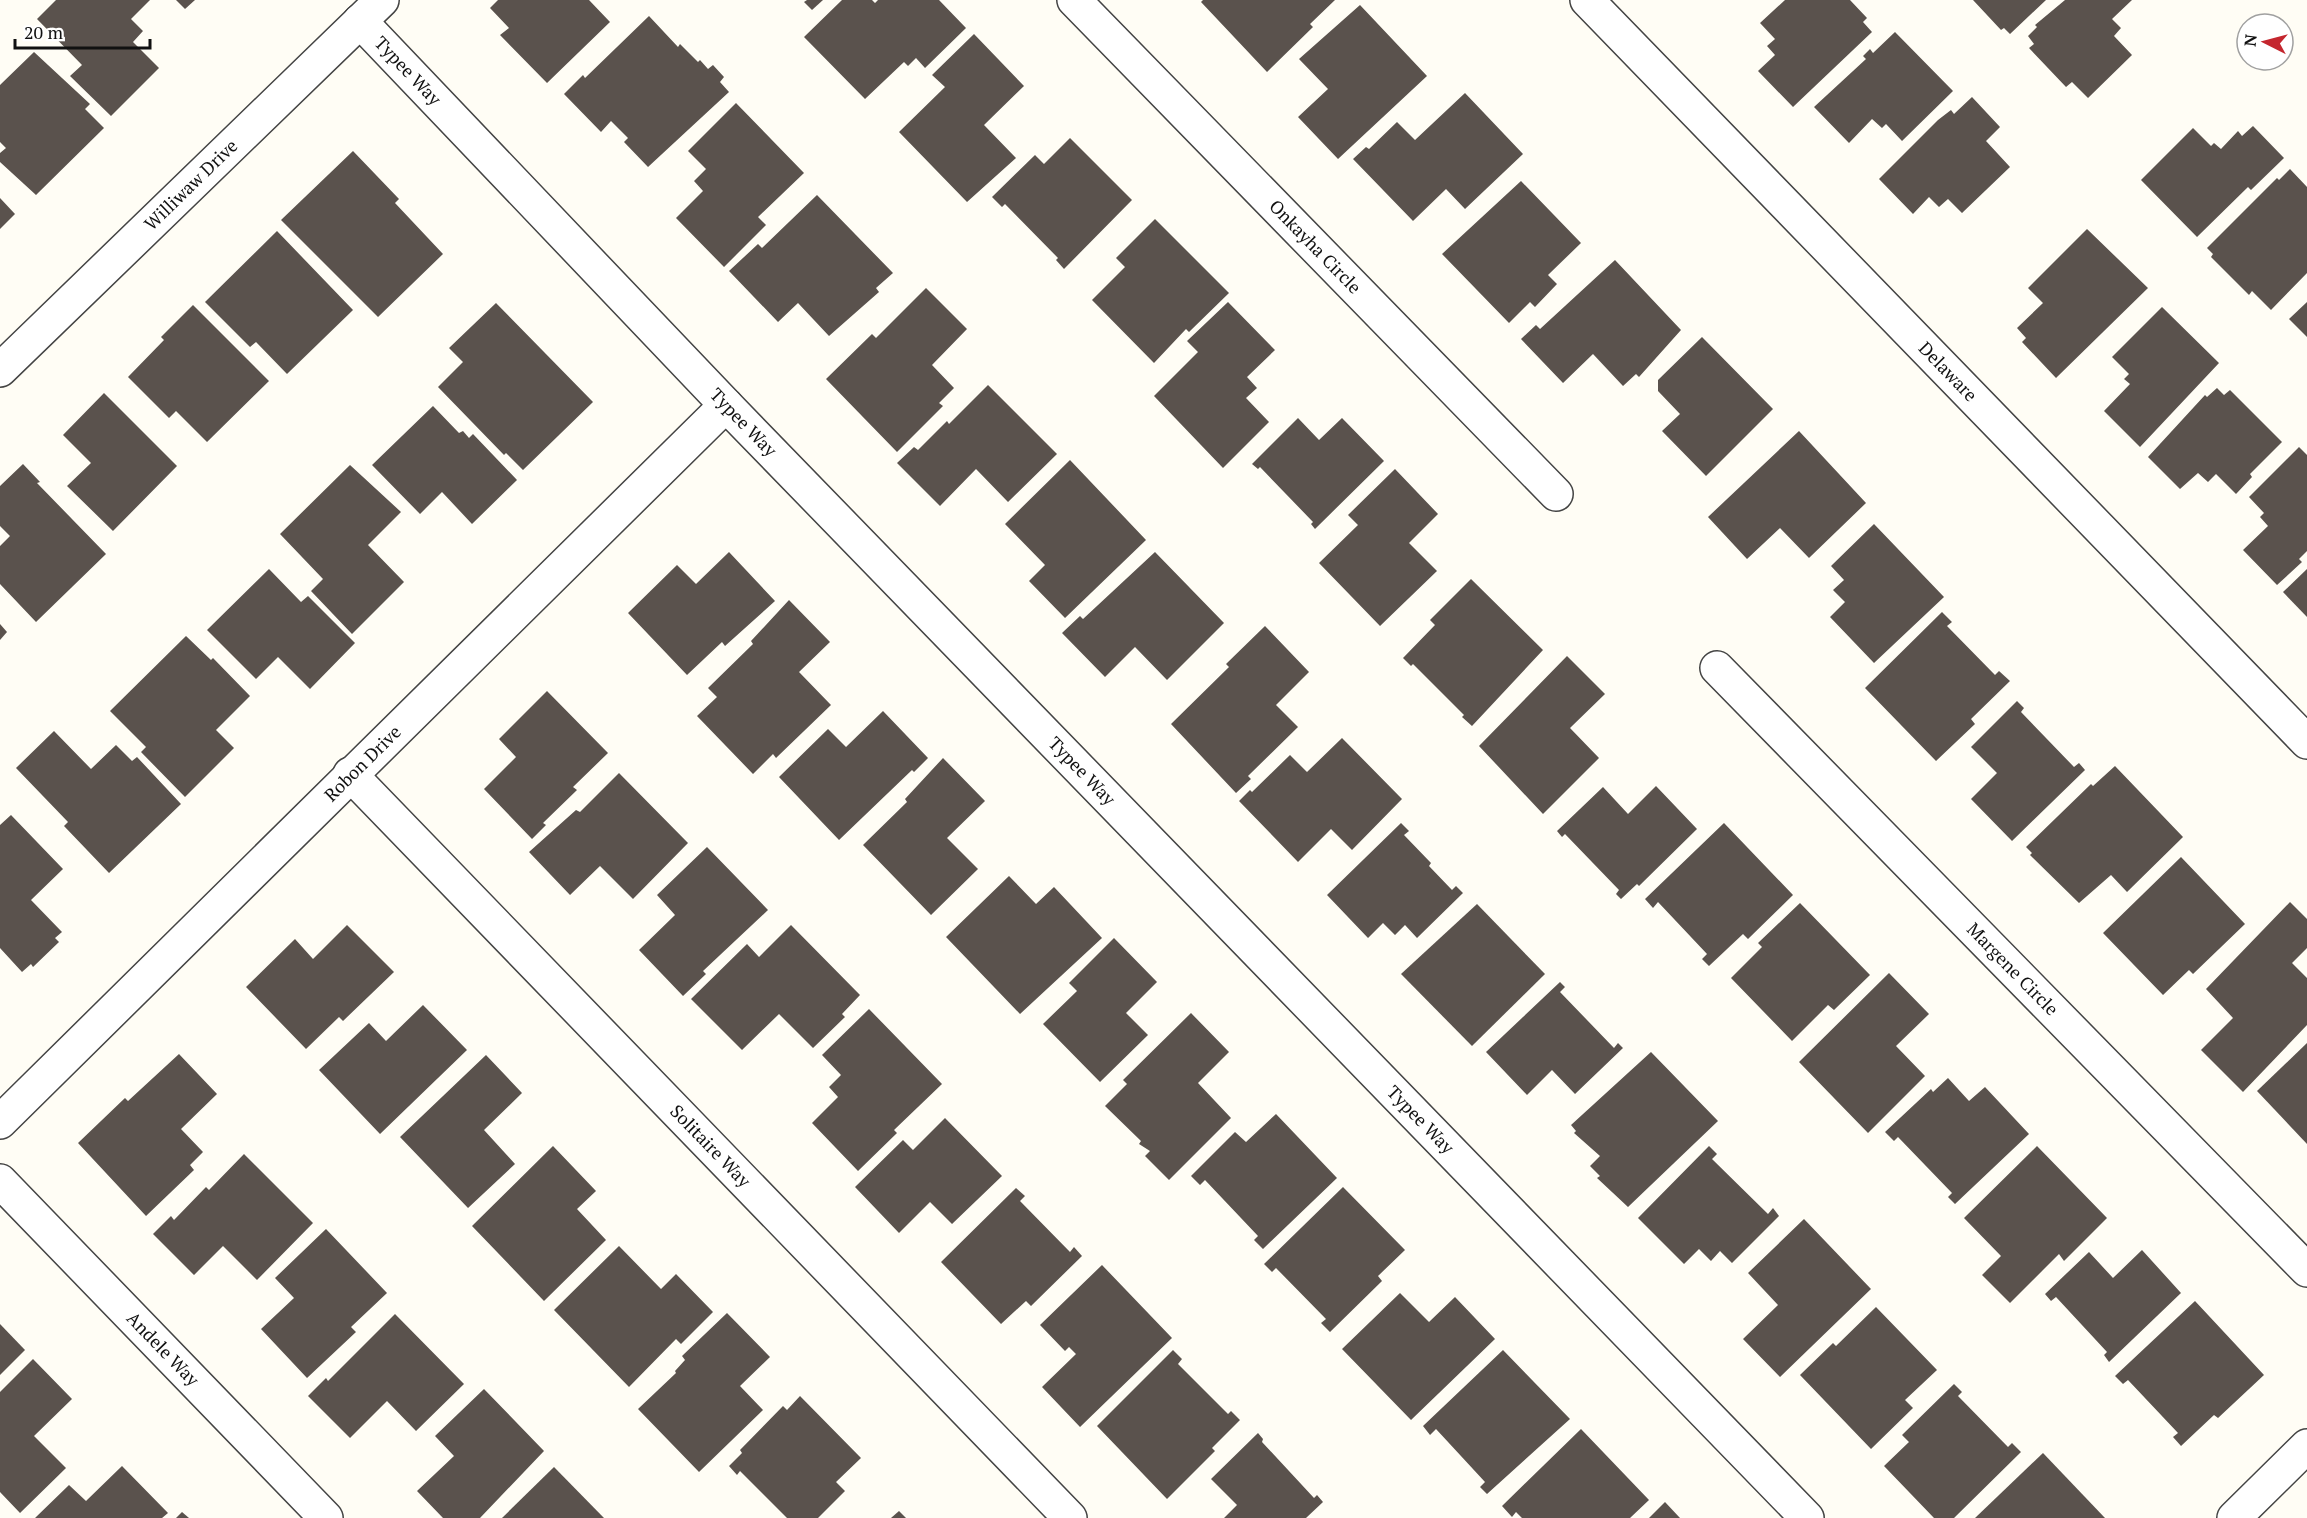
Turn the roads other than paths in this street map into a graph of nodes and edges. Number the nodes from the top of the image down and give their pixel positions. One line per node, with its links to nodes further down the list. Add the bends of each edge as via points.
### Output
1 (1074, 0): 6 (street, Onkayha Circle)
2 (1587, 0): 8 (street, Delaware)
3 (371, 11): 4 (street, Williwaw Drive); 5 (street, Typee Way)
4 (0, 370)
5 (726, 405): 9 (street, Robon Drive); 16 (street, Typee Way)
6 (1556, 494)
7 (1717, 668): 12 (street, Margene Circle)
8 (2307, 742)
9 (350, 774): 10 (street, Robon Drive); 15 (street, Solitaire Way)
10 (0, 1122)
11 (0, 1181): 14 (street, Andele Way)
12 (2307, 1270)
13 (2307, 1446): 17 (street)
14 (326, 1518)
15 (1070, 1518)
16 (1807, 1518)
17 (2234, 1518)

